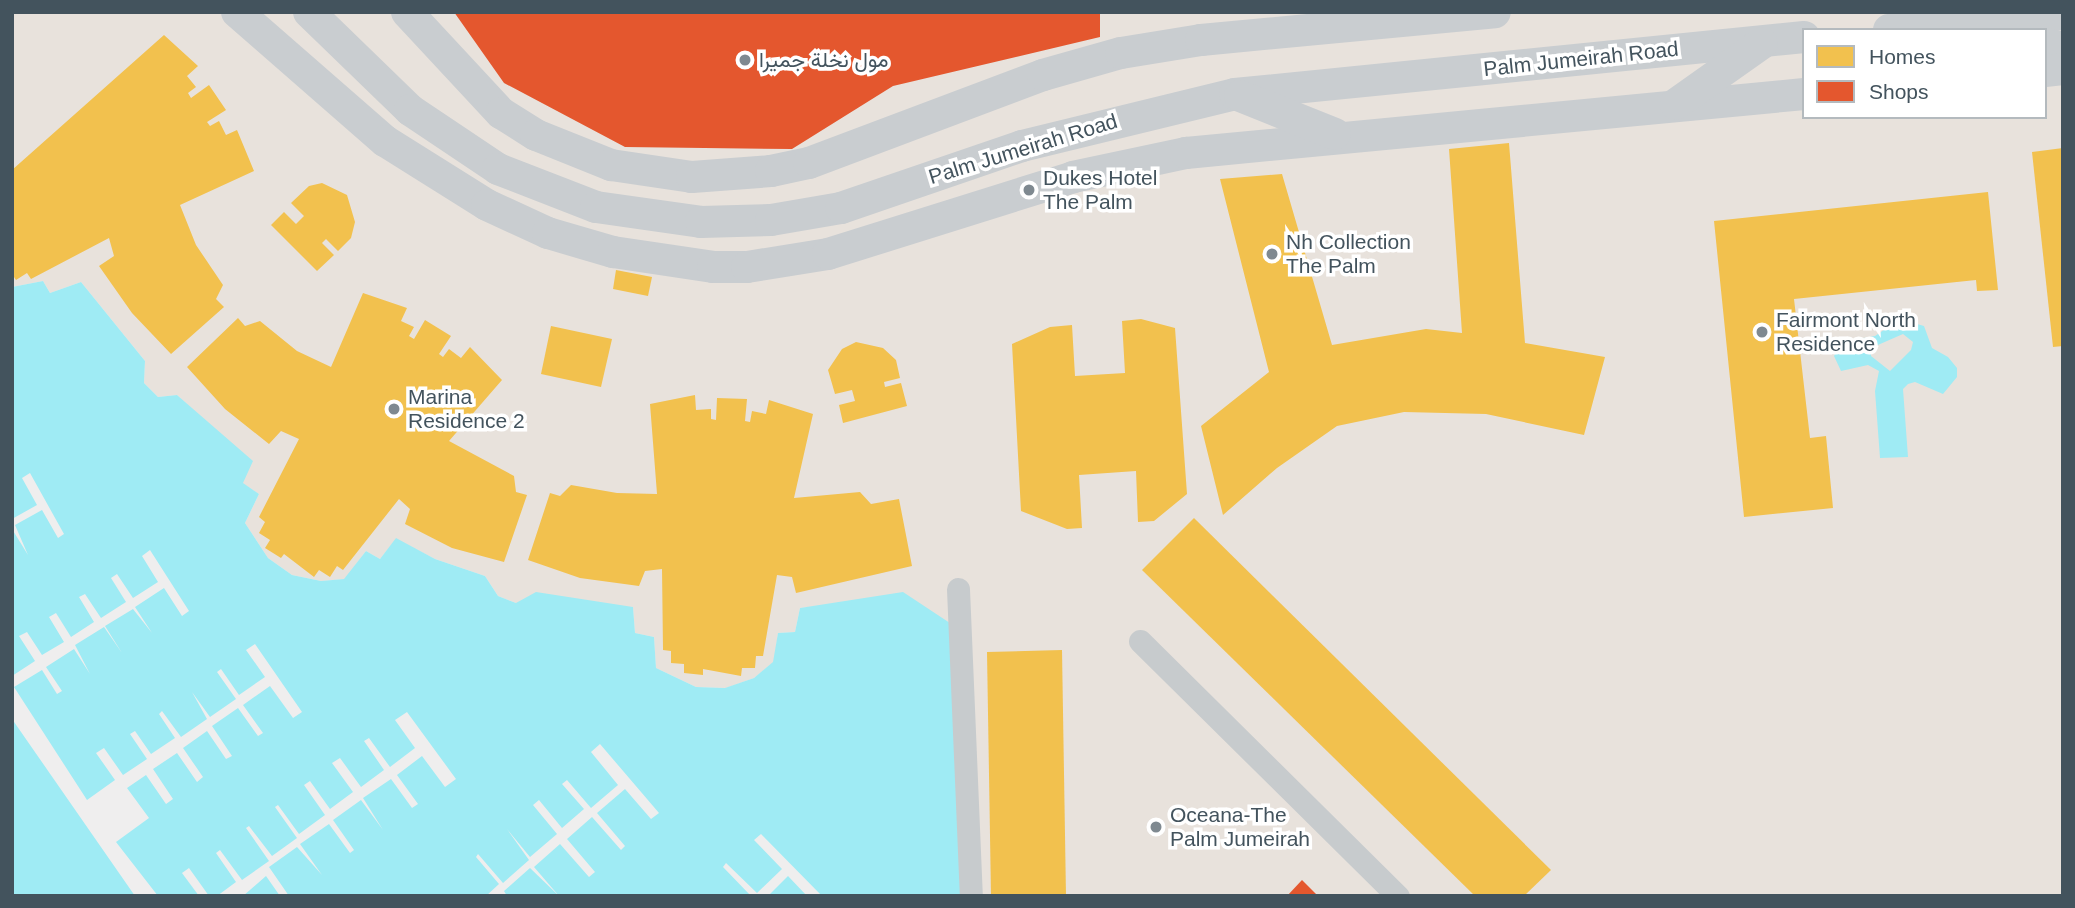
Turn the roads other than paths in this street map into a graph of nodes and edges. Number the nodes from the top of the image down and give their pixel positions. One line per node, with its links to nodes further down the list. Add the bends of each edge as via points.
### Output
1 (237, 12): 17 (main road, via 385,141)
2 (272, 12): 17 (main road)
3 (309, 12): 12 (main road, Palm Jumeirah Road, via 410,110 467,152 562,196 666,219 736,222 818,213 1077,130)
4 (388, 12): 15 (main road, via 438,67)
5 (407, 12): 15 (main road)
6 (1495, 12): 15 (main road, via 1201,40 1121,53 1043,75 847,152 732,176 652,173 611,165 573,152)
7 (2063, 14): 8 (main road)
8 (1993, 26): 9 (main road)
9 (1941, 28)
10 (1802, 37): 11 (main road, Palm Jumeirah Road)
11 (1764, 41): 12 (main road, Palm Jumeirah Road); 14 (main road)
12 (1235, 94): 16 (main road)
13 (1802, 94): 14 (main road)
14 (1674, 104): 16 (main road)
15 (501, 113)
16 (1339, 136): 17 (main road, via 1237,146 1116,167 828,254 747,267 680,264 580,243 517,220)
17 (429, 170)
18 (958, 589): 20 (street)
19 (1140, 641): 21 (street)
20 (971, 896)
21 (1398, 896)

